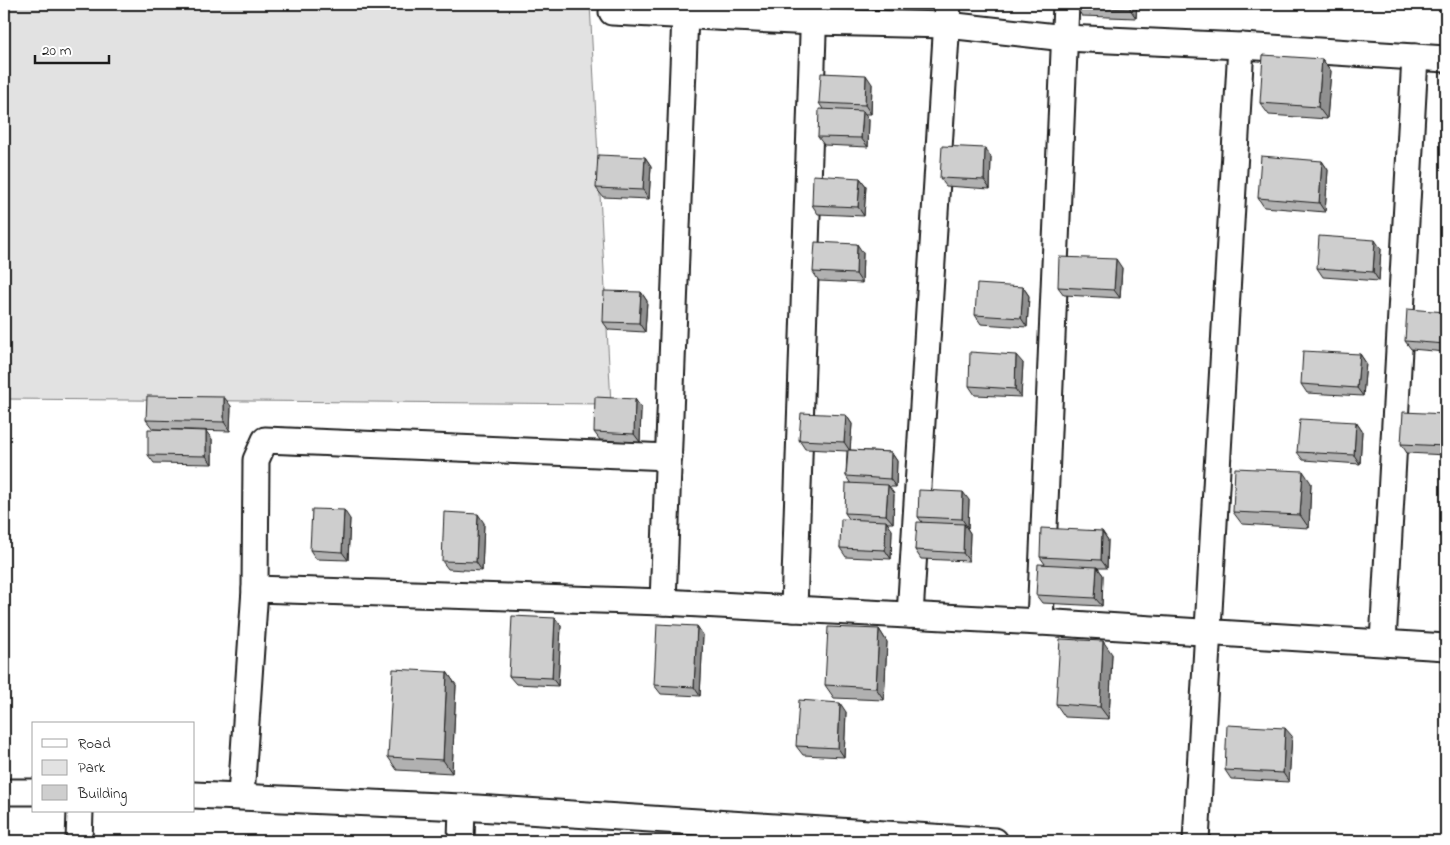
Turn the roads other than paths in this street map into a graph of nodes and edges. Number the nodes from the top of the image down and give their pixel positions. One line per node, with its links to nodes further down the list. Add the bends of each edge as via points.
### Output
1 (1066, 4): 6 (street)
2 (612, 12): 4 (street)
3 (814, 13): 4 (street); 5 (street); 13 (street)
4 (685, 14): 10 (street)
5 (947, 14): 6 (street); 14 (street)
6 (1065, 38): 7 (street); 15 (street)
7 (1241, 46): 8 (street); 16 (street)
8 (1415, 57): 9 (street); 17 (street)
9 (1446, 59)
10 (669, 457): 11 (street, via 265,440 256,460); 12 (street)
11 (256, 589): 12 (street); 22 (street)
12 (663, 602): 13 (street)
13 (794, 609): 14 (street)
14 (910, 615): 15 (street)
15 (1040, 622): 16 (street)
16 (1208, 633): 17 (street); 28 (street)
17 (1383, 642): 18 (street)
18 (1446, 647)
19 (4, 792): 20 (street)
20 (32, 792)
21 (195, 795): 22 (street)
22 (241, 796): 23 (street)
23 (462, 807): 26 (street); 27 (street)
24 (80, 812): 25 (street)
25 (79, 841)
26 (461, 841)
27 (995, 841)
28 (1196, 841)

